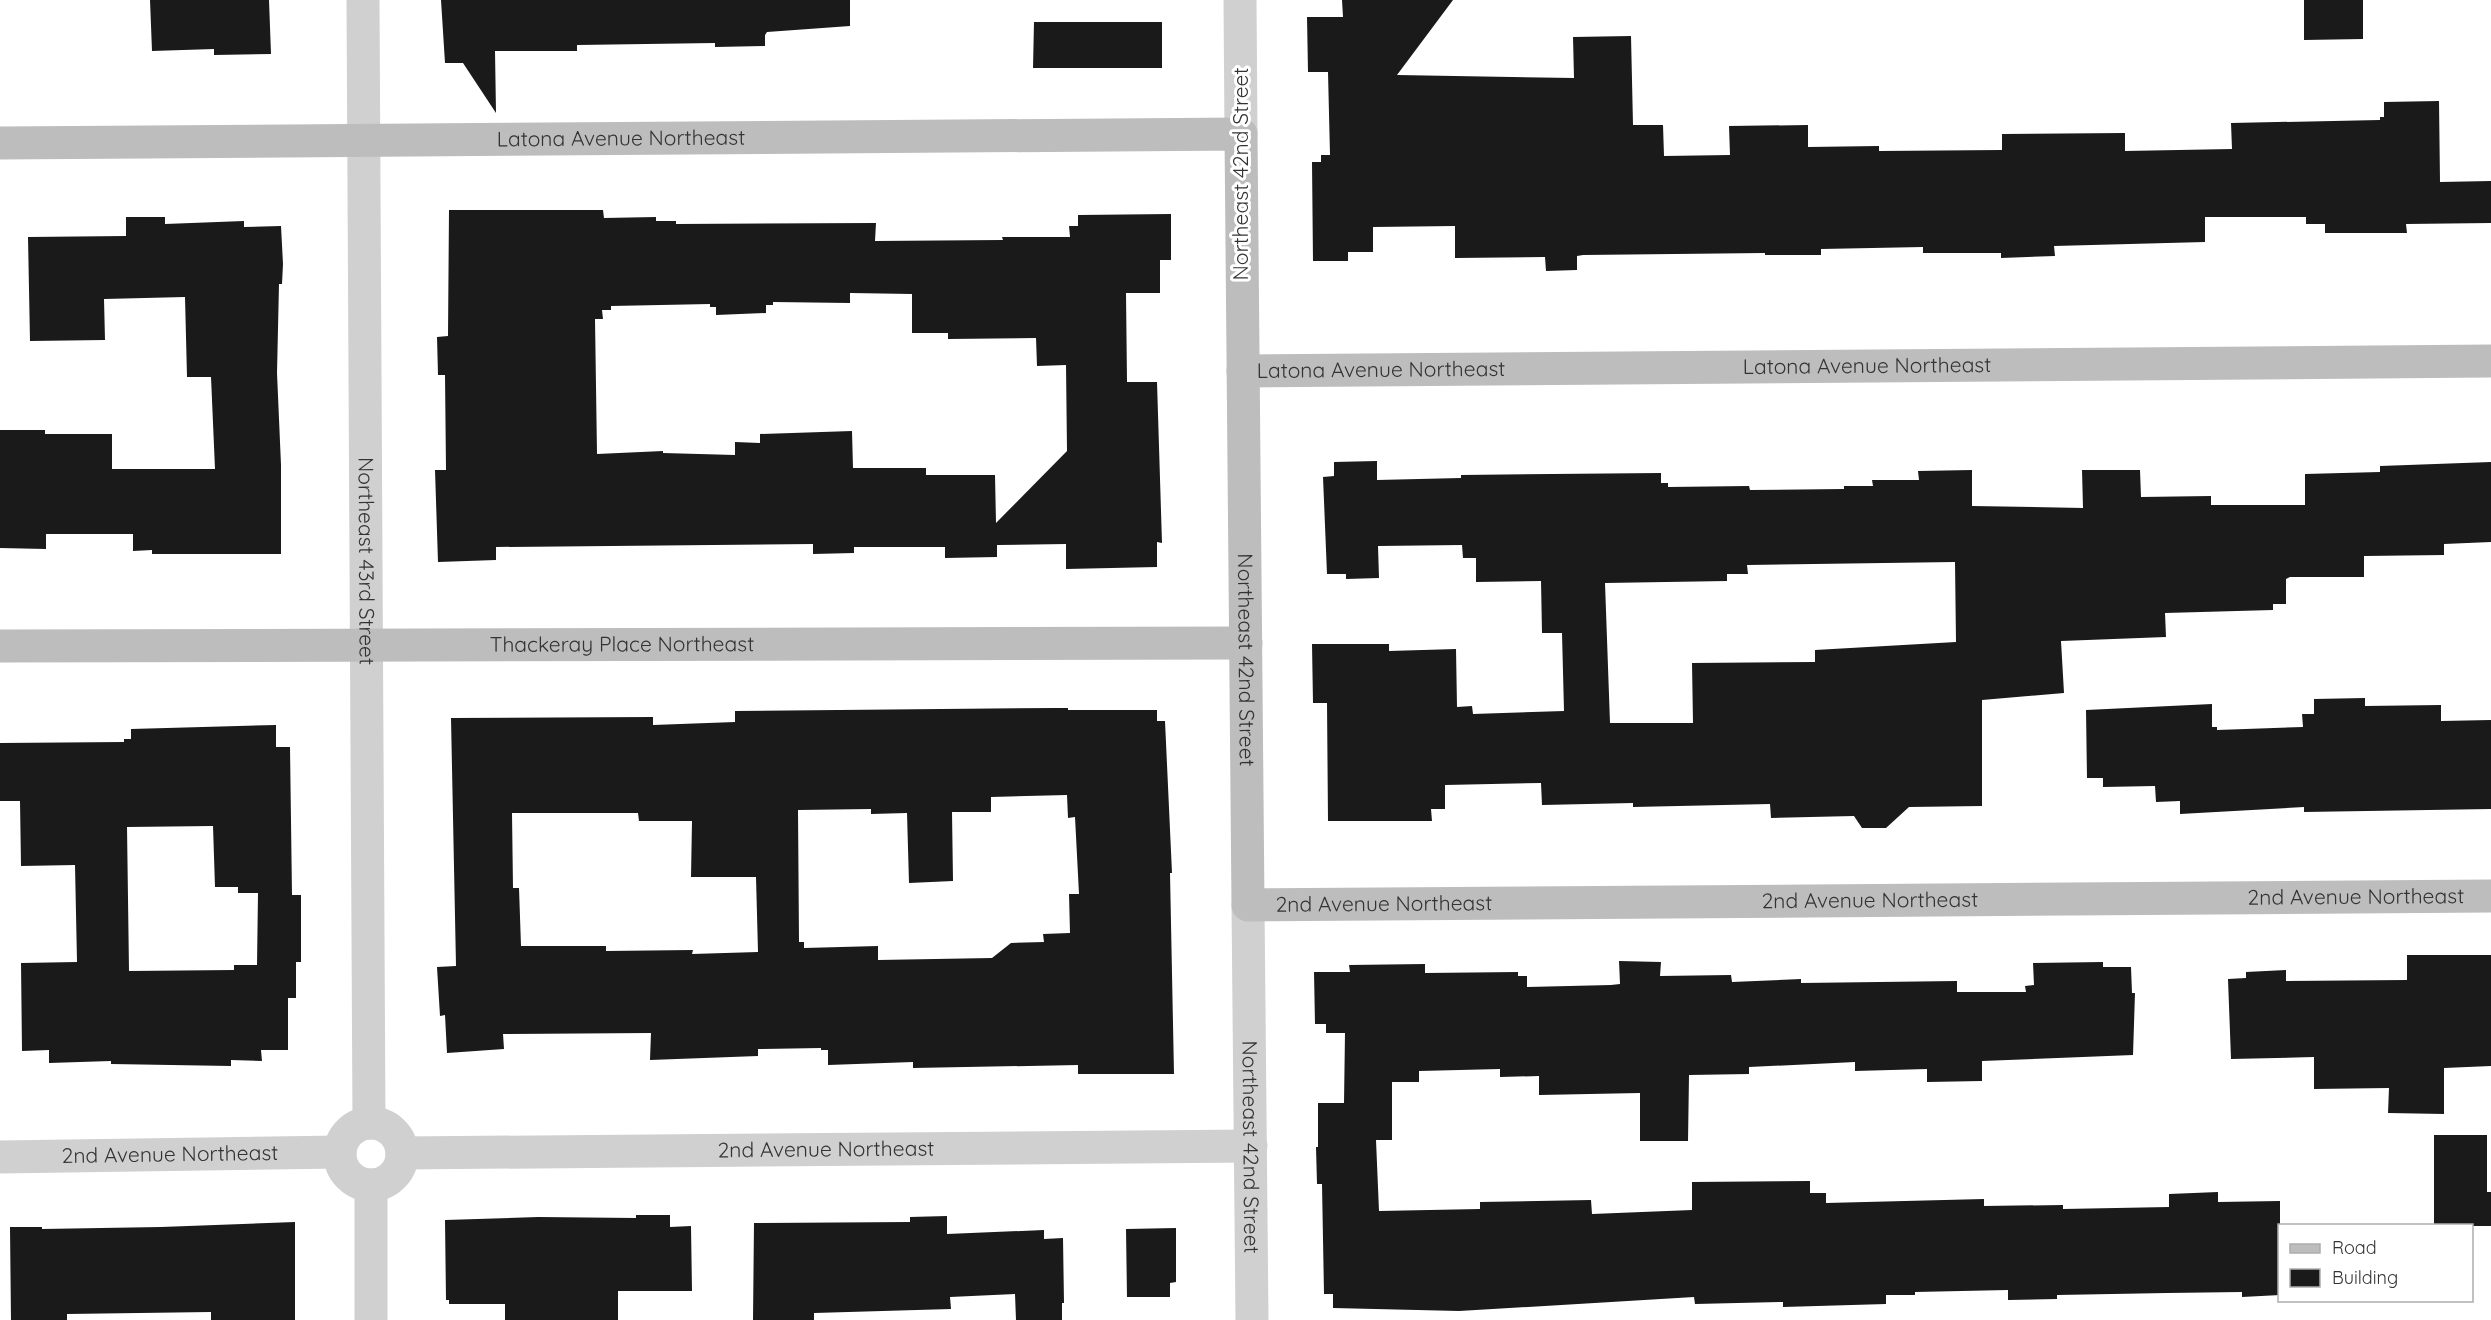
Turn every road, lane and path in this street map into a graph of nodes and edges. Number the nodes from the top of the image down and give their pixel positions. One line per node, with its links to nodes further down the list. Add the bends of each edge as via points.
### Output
1 (363, 0): 4 (street, Northeast 43rd Street)
2 (1240, 0): 3 (street, Northeast 42nd Street)
3 (1241, 134): 4 (street, Latona Avenue Northeast); 7 (street, Northeast 42nd Street)
4 (365, 140): 5 (street, Latona Avenue Northeast); 9 (street, Northeast 43rd Street)
5 (0, 143)
6 (2491, 361): 7 (street, Latona Avenue Northeast)
7 (1243, 371): 8 (street, Northeast 42nd Street)
8 (1246, 643): 9 (street, Thackeray Place Northeast); 12 (street, Northeast 42nd Street)
9 (365, 644): 10 (street, Thackeray Place Northeast); 13 (street, Northeast 43rd Street)
10 (0, 646)
11 (2491, 896): 12 (street, 2nd Avenue Northeast)
12 (1248, 905): 14 (street, Northeast 42nd Street)
13 (369, 1123): 15 (street, via 353,1128 345,1136); 16 (street, via 393,1131)
14 (1251, 1146): 16 (street, 2nd Avenue Northeast); 20 (street, Northeast 42nd Street)
15 (340, 1152): 17 (street, 2nd Avenue Northeast); 18 (street, via 348,1175)
16 (402, 1153): 18 (street, via 400,1168 394,1176)
17 (0, 1157)
18 (371, 1185): 19 (street)
19 (371, 1320)
20 (1252, 1320)

